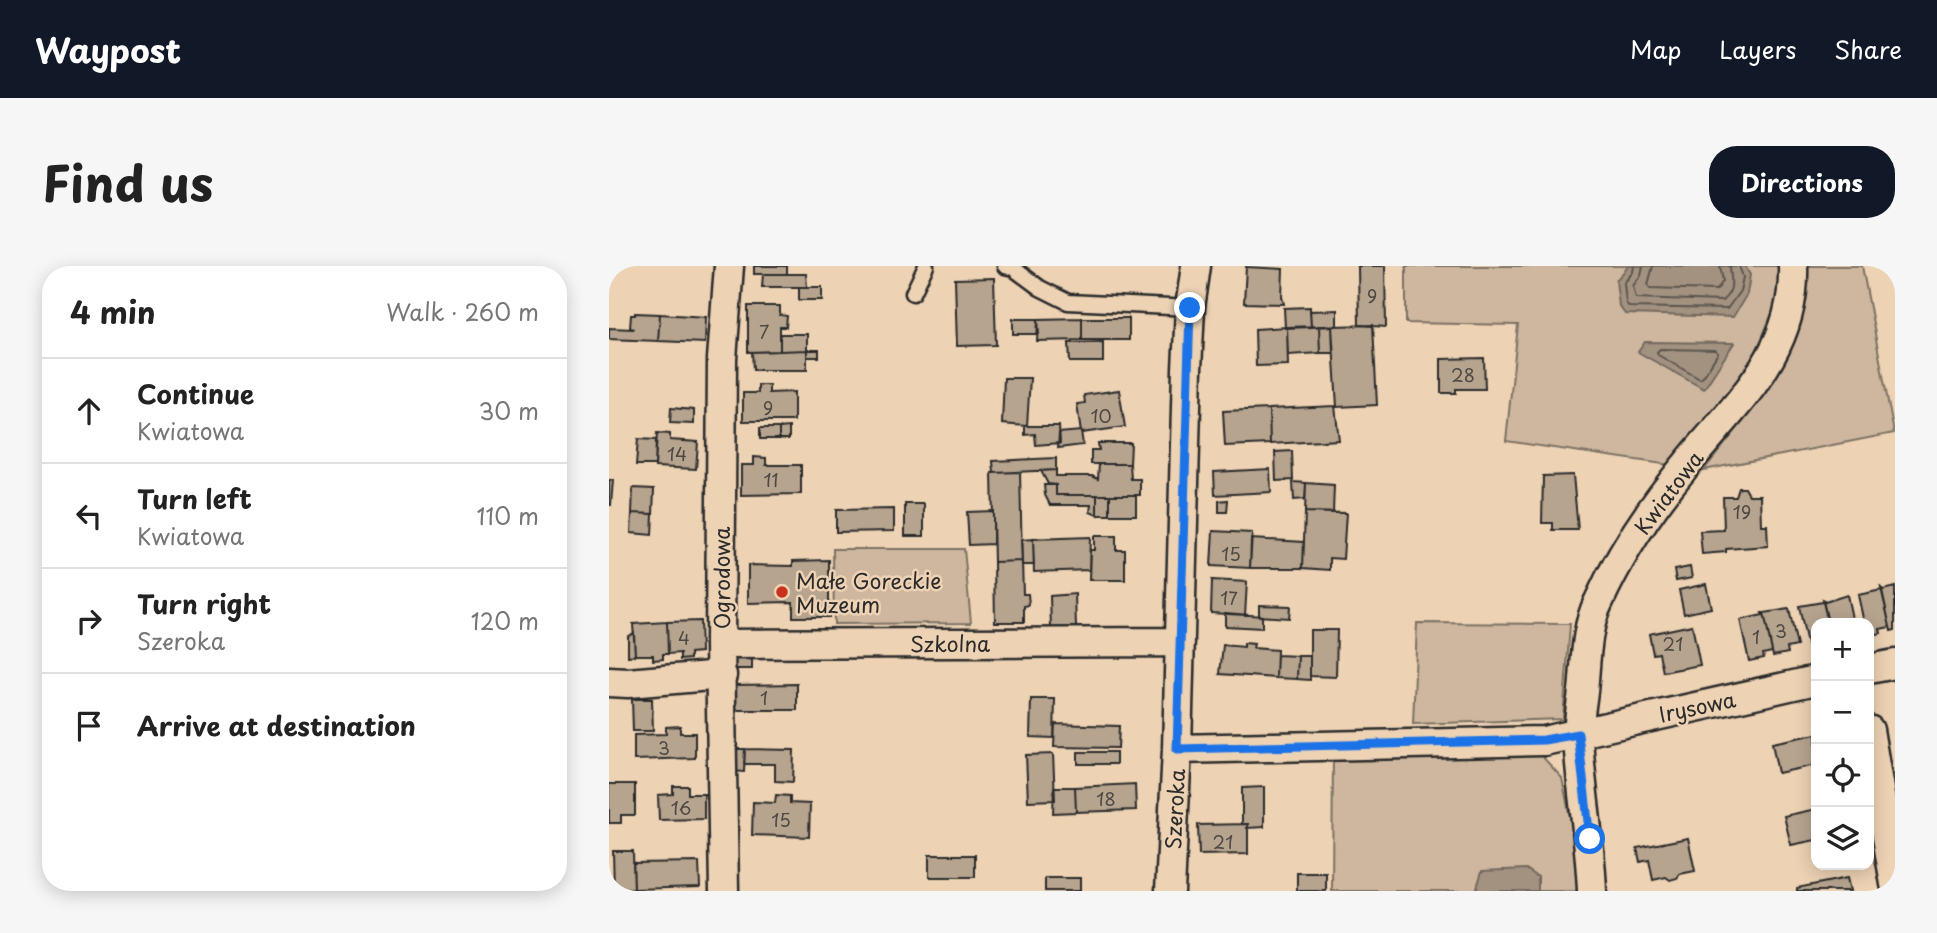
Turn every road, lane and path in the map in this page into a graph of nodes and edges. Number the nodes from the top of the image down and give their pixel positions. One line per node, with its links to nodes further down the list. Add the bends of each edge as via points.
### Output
1 (729, 266): 9 (street, Ogrodowa, via 722,359)
2 (926, 266): 6 (lane)
3 (1005, 266): 7 (lane, via 1068,302)
4 (1196, 266): 7 (street, Szeroka)
5 (1793, 266): 15 (street, Kwiatowa, via 1791,306 1768,364 1659,500 1596,605)
6 (913, 293)
7 (1190, 308): 8 (street, Szeroka)
8 (1180, 642): 9 (street, Szkolna); 17 (street, Szeroka)
9 (720, 644): 12 (street, Ogrodowa)
10 (1895, 664): 11 (street)
11 (1874, 668)
12 (722, 675): 14 (street); 19 (street, Ogrodowa)
13 (1811, 681): 15 (street, Irysowa)
14 (609, 682)
15 (1578, 734): 17 (street, via 1544,740); 21 (street, Kwiatowa)
16 (1871, 744): 18 (street)
17 (1177, 749): 20 (street, Szeroka)
18 (1895, 884)
19 (724, 891)
20 (1170, 891)
21 (1592, 891)

